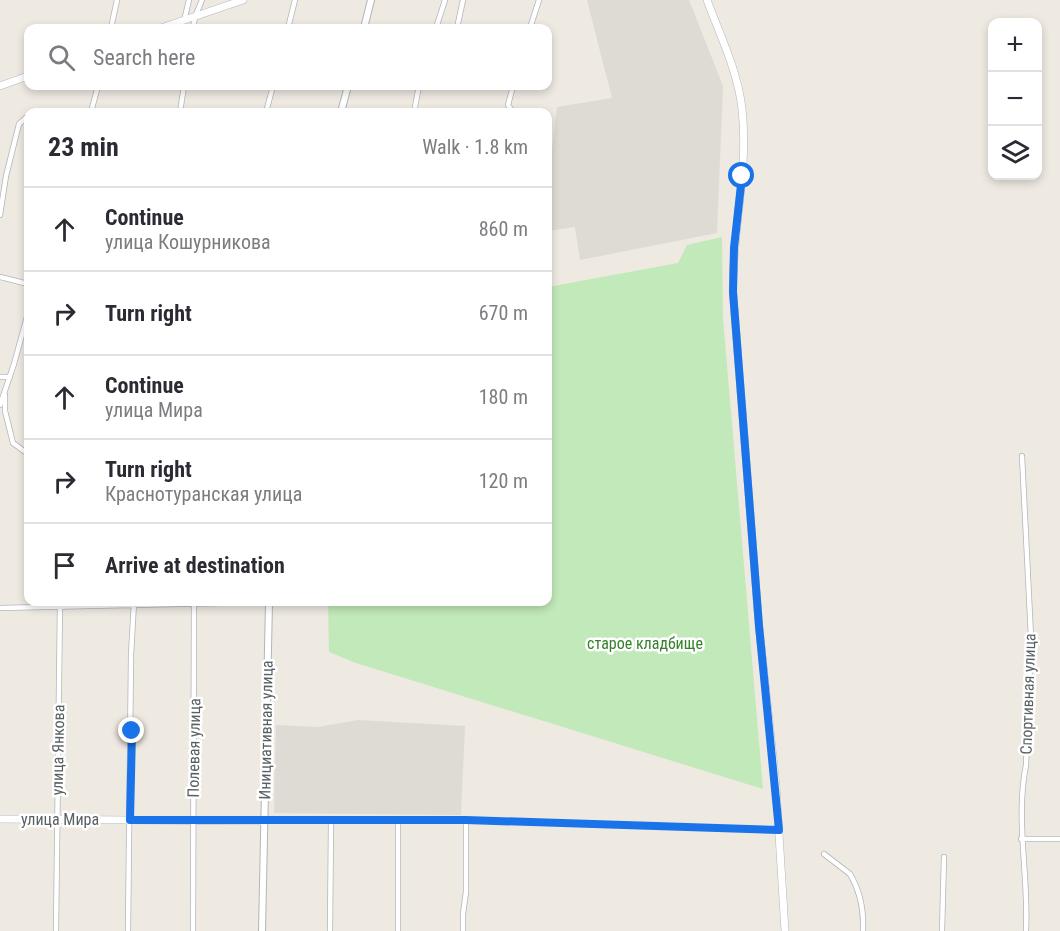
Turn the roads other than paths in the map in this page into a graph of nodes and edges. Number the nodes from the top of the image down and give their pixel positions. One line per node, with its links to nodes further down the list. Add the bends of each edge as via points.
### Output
1 (117, 0): 13 (street)
2 (189, 0): 12 (street)
3 (202, 0): 11 (street)
4 (243, 0): 11 (main road)
5 (295, 0): 16 (street)
6 (371, 0): 17 (street)
7 (445, 0): 18 (street)
8 (463, 0): 19 (street)
9 (539, 0): 20 (street)
10 (707, 0): 60 (main road, via 742,106 744,156 733,292)
11 (195, 17): 12 (main road); 15 (street)
12 (184, 21): 14 (main road)
13 (112, 24)
14 (174, 24)
15 (194, 24)
16 (289, 24)
17 (364, 24)
18 (437, 24)
19 (458, 24)
20 (531, 24)
21 (24, 77): 22 (main road)
22 (0, 86)
23 (97, 90): 29 (street)
24 (183, 90): 30 (street)
25 (272, 90): 31 (street)
26 (347, 90): 32 (street)
27 (418, 90): 33 (street)
28 (512, 90): 34 (street)
29 (92, 108)
30 (181, 108)
31 (267, 108)
32 (342, 108)
33 (415, 108)
34 (510, 108)
35 (24, 119): 36 (street, via 19,123)
36 (0, 215)
37 (0, 277): 38 (street)
38 (24, 283)
39 (24, 327): 40 (street)
40 (10, 376): 41 (street); 42 (street)
41 (0, 377)
42 (5, 393): 43 (street); 44 (street, via 5,411 14,443)
43 (0, 405)
44 (24, 451)
45 (1022, 456): 62 (street, Спортивная улица, via 1031,637)
46 (24, 606): 51 (street)
47 (60, 606): 53 (street, улица Янкова)
48 (134, 606): 54 (street)
49 (195, 606): 56 (street, Полевая улица)
50 (269, 606): 57 (street, Инициативная улица)
51 (0, 608)
52 (0, 819): 53 (main road, улица Мира)
53 (57, 819): 54 (main road, улица Мира); 65 (street, улица Янкова)
54 (130, 820): 56 (main road, улица Мира); 66 (street)
55 (466, 820): 59 (street); 60 (street); 71 (street)
56 (193, 821): 57 (main road, улица Мира); 67 (street, Полевая улица)
57 (264, 821): 58 (street); 68 (street, Инициативная улица)
58 (331, 821): 59 (street); 69 (street)
59 (398, 821): 70 (street)
60 (779, 830): 72 (main road)
61 (1060, 838): 62 (street)
62 (1021, 839): 75 (street, Спортивная улица)
63 (824, 854): 73 (street, via 853,879 862,906)
64 (944, 857): 74 (street)
65 (56, 931)
66 (128, 931)
67 (193, 931)
68 (262, 931)
69 (330, 931)
70 (398, 931)
71 (463, 931)
72 (785, 931)
73 (863, 931)
74 (942, 931)
75 (1026, 931)

